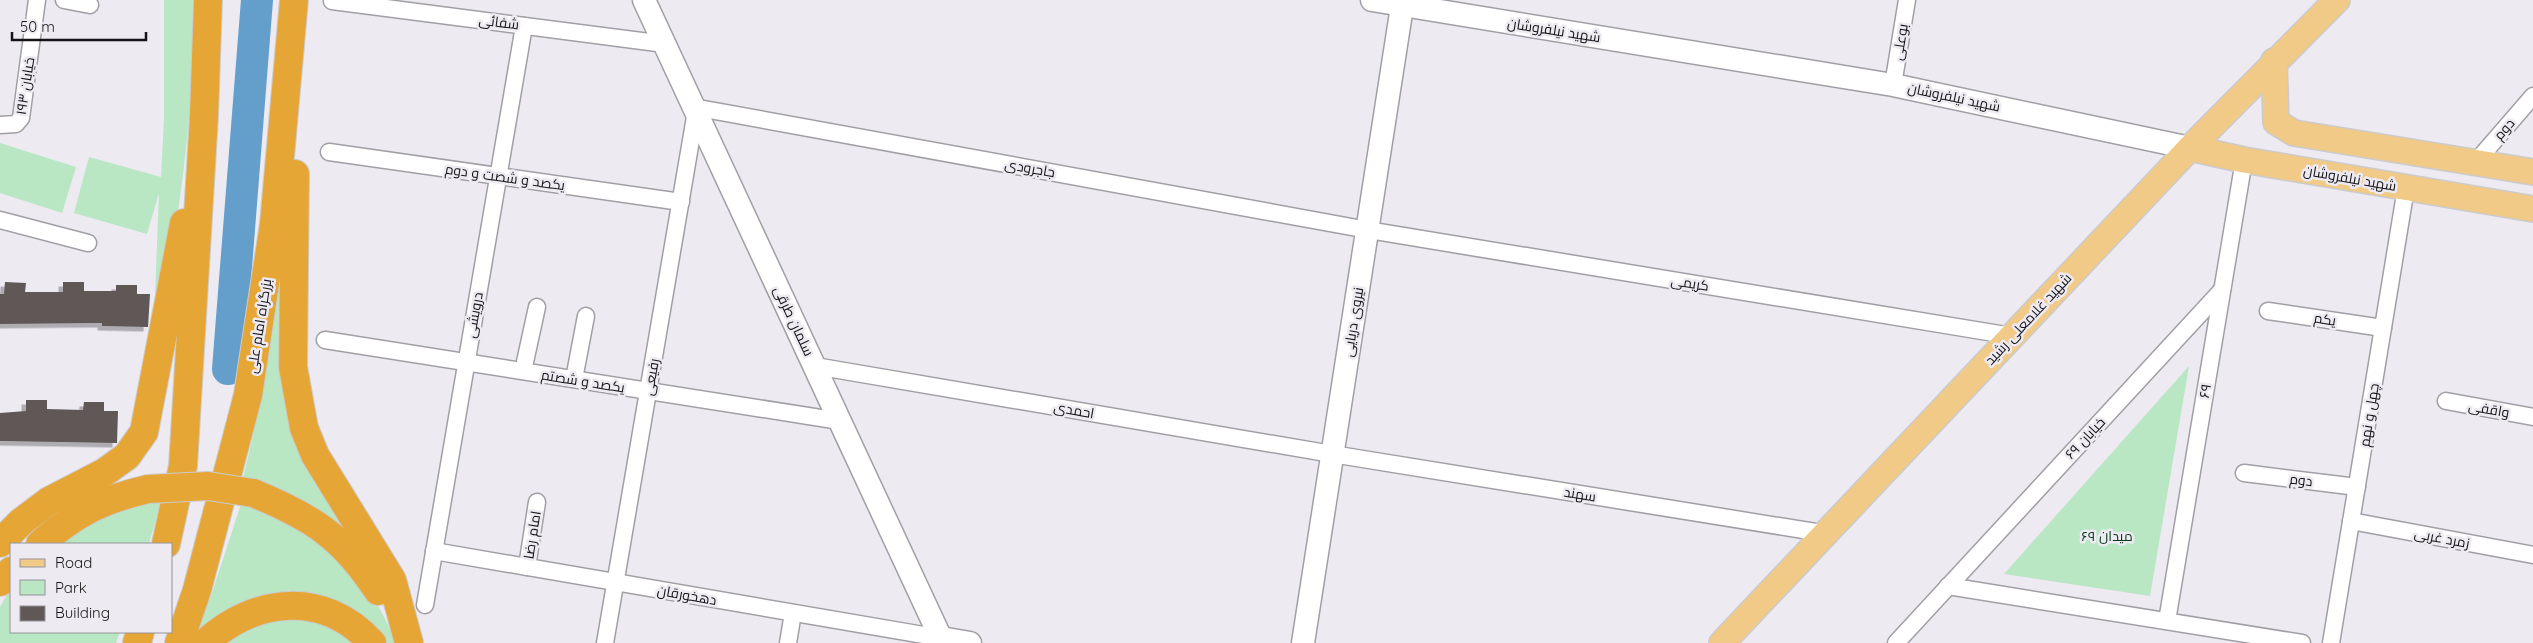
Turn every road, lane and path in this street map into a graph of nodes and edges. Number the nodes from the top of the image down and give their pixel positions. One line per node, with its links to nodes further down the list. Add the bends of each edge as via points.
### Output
1 (37, 0): 20 (street, خیابان ۱۹۳, via 21,118 16,124)
2 (64, 0): 11 (street)
3 (208, 0): 19 (highway)
4 (294, 0): 14 (highway, بزرگراه امام علی)
5 (644, 0): 13 (main road, سلمان طرقی)
6 (1372, 0): 10 (main road, شهید نیلفروشان)
7 (1907, 0): 16 (street, بوعلی)
8 (2337, 0): 15 (main road, شهید غلامعلی رشید)
9 (332, 1): 12 (street, شفائی)
10 (1402, 2): 16 (main road, شهید نیلفروشان); 31 (main road, نیروی دریایی)
11 (90, 5)
12 (524, 26): 13 (street, شفائی); 26 (street, درویشی)
13 (665, 44): 18 (main road, سلمان طرقی)
14 (290, 47): 67 (highway, via 295,177 292,342 297,400 315,455 392,580); 69 (highway, بزرگراه امام علی, via 274,224 248,395 197,590)
15 (2274, 61): 21 (main road, شهید غلامعلی رشید); 24 (main road, via 2276,122 2294,133)
16 (1893, 84): 21 (main road, شهید نیلفروشان)
17 (2533, 96): 24 (street, دوم)
18 (694, 109): 28 (street, رفیعی); 31 (street, جاجرودی); 41 (main road, سلمان طرقی)
19 (204, 116): 54 (highway, via 144,432 127,456 104,472 49,500); 56 (highway, via 183,466)
20 (0, 125)
21 (2190, 148): 23 (main road, شهید نیلفروشان); 38 (main road, شهید غلامعلی رشید)
22 (329, 152): 26 (street, یکصد و شصت و دوم)
23 (2244, 160): 27 (main road, شهید نیلفروشان); 33 (street, ۶۹)
24 (2474, 163): 25 (main road)
25 (2533, 172)
26 (498, 176): 28 (street, یکصد و شصت و دوم); 40 (street, درویشی)
27 (2406, 188): 29 (main road, شهید نیلفروشان); 37 (street, چهل و نهم)
28 (680, 202): 44 (street, رفیعی)
29 (2533, 209)
30 (0, 220): 32 (street)
31 (1368, 230): 38 (street, کریمی); 48 (main road, نیروی دریایی)
32 (88, 243)
33 (2222, 290): 63 (street, خیابان ۶۹); 66 (street, ۶۹)
34 (537, 307): 42 (street)
35 (2268, 311): 37 (street, یکم)
36 (586, 316): 43 (street)
37 (2383, 328): 50 (street, چهل و نهم)
38 (2012, 336): 53 (main road, شهید غلامعلی رشید)
39 (326, 340): 40 (street, یکصد و شصتم)
40 (466, 362): 42 (street, یکصد و شصتم); 57 (street, درویشی)
41 (815, 366): 47 (main road, سلمان طرقی); 48 (street, احمدی)
42 (523, 371): 43 (street, یکصد و شصتم)
43 (574, 379): 44 (street, یکصد و شصتم)
44 (648, 391): 47 (street, یکصد و شصتم); 62 (street, رفیعی)
45 (2446, 401): 46 (street, واقفی)
46 (2533, 417)
47 (840, 421): 68 (main road, سلمان طرقی)
48 (1332, 454): 53 (street, سهند); 75 (main road, نیروی دریایی)
49 (2244, 473): 50 (street, دوم)
50 (2357, 487): 52 (street, چهل و نهم)
51 (537, 502): 59 (street, امام رضا)
52 (2351, 521): 58 (street, زمرد غربی); 79 (street, چهل و نهم)
53 (1828, 534): 76 (main road, شهید غلامعلی رشید)
54 (0, 543)
55 (41, 543): 67 (highway, bridge, via 83,511 112,498 148,489 208,486 253,493 301,514 342,544 362,566)
56 (166, 543)
57 (434, 551): 59 (street, دهخورقان); 64 (street, درویشی)
58 (2533, 555)
59 (527, 567): 62 (street, دهخورقان)
60 (10, 572): 61 (highway)
61 (0, 582)
62 (616, 582): 65 (street, دهخورقان); 72 (street, رفیعی)
63 (1948, 586): 66 (street); 77 (street, خیابان ۶۹)
64 (425, 605)
65 (793, 613): 68 (street, دهخورقان); 73 (street)
66 (2167, 621): 78 (street)
67 (407, 639)
68 (942, 641): 74 (main road)
69 (179, 643)
70 (205, 643): 71 (highway, via 244,615 268,607 291,606 316,609 350,623)
71 (372, 643)
72 (605, 643)
73 (788, 643)
74 (970, 643)
75 (1303, 643)
76 (1722, 643)
77 (1896, 643)
78 (2302, 643)
79 (2331, 643)

